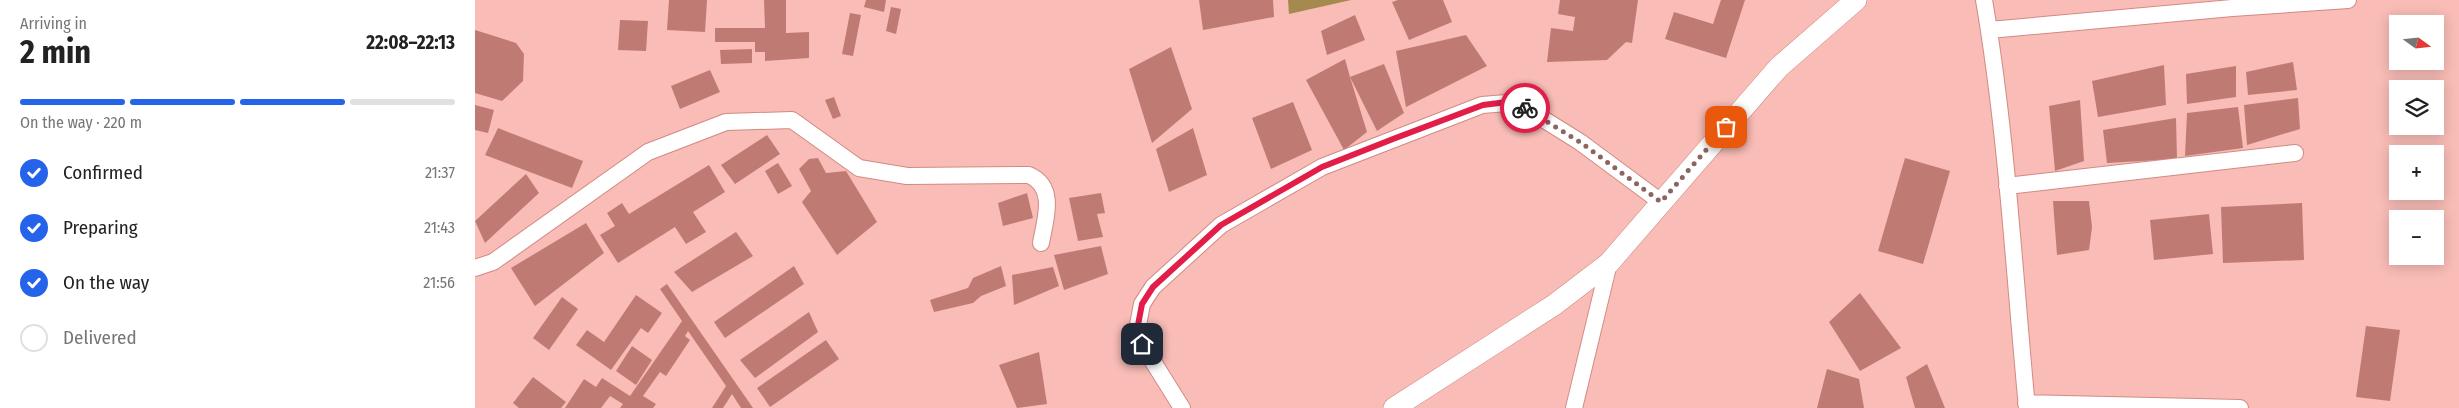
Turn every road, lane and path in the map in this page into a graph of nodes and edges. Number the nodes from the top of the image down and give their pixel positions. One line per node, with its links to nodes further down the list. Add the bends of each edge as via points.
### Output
1 (1856, 0): 7 (street, via 1779,67)
2 (1984, 0): 4 (street)
3 (2348, 0): 4 (street)
4 (1989, 30): 6 (street)
5 (2295, 152): 6 (street)
6 (2007, 186): 11 (street)
7 (1661, 202): 9 (street); 12 (street, via 1580,142 1527,109 1507,102 1483,105 1322,167 1221,225 1153,287 1142,304 1138,325 1142,344)
8 (1041, 243): 10 (street, via 1048,208 1044,186 1038,178 1029,175 907,176 859,168 792,120 726,122 648,152 493,262)
9 (1609, 263): 13 (street, via 1554,305); 14 (street)
10 (475, 268)
11 (2027, 405): 15 (street)
12 (1182, 408)
13 (1394, 408)
14 (1575, 408)
15 (2240, 408)

